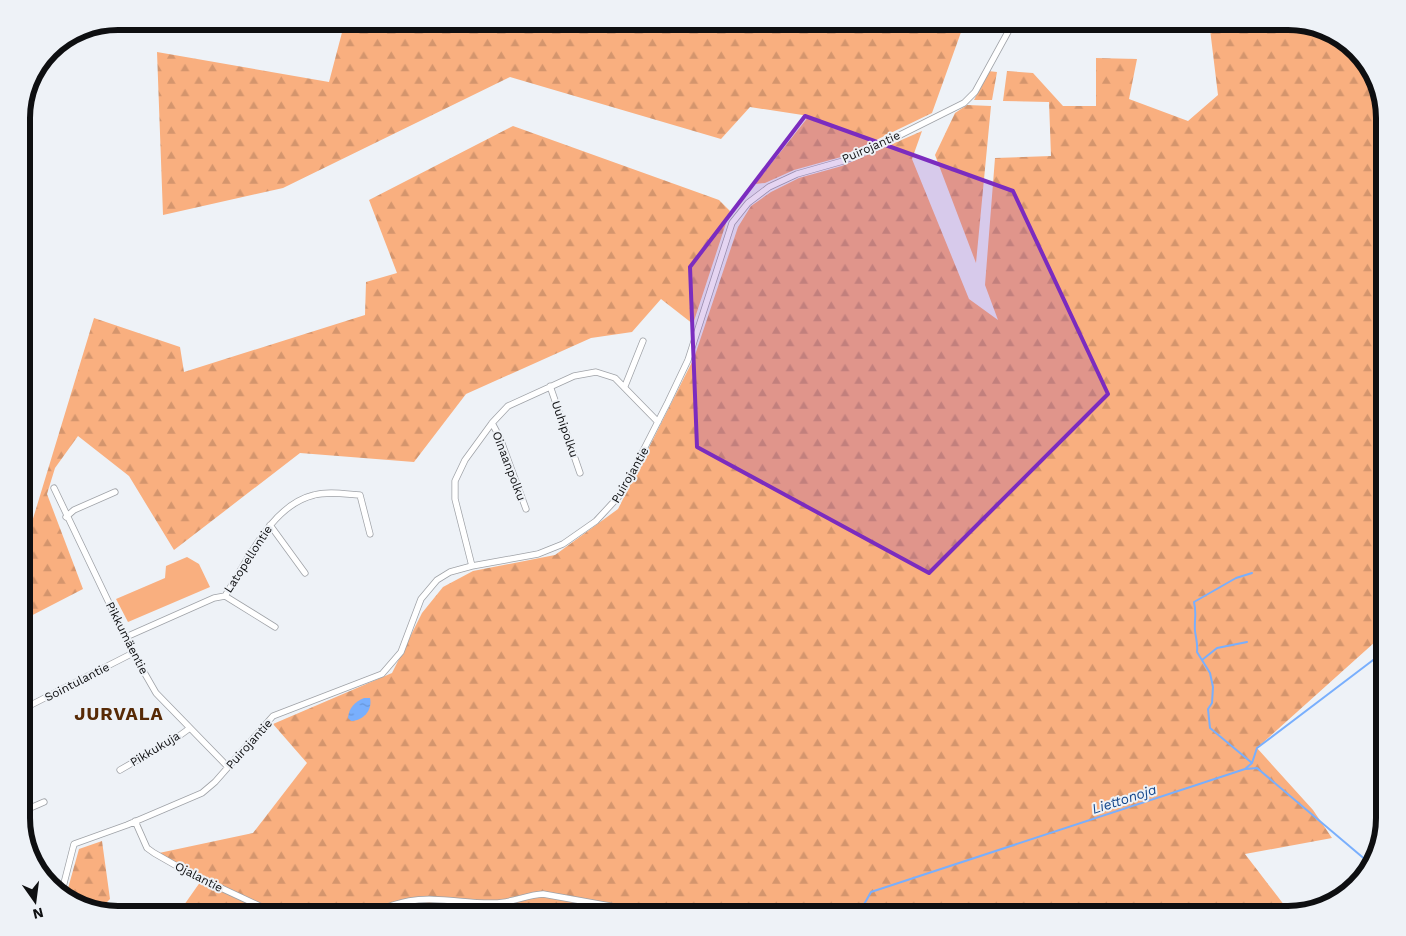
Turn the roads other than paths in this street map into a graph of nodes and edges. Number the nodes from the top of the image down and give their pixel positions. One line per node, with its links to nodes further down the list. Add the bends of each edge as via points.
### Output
1 (1009, 30): 5 (street, Puirojantie, via 975,92 964,103 843,161 797,174 769,187 748,203 732,223 688,360)
2 (643, 341): 4 (street)
3 (550, 386): 4 (street, via 574,376 596,372 615,378); 6 (street, via 514,402); 7 (street, Uuhipolku)
4 (625, 386): 5 (street)
5 (658, 422): 14 (street, Puirojantie, via 621,494 596,521 563,544 538,554)
6 (492, 423): 10 (street, Oinaanpolku); 14 (street, via 465,460 455,481 455,499)
7 (580, 473)
8 (54, 488): 11 (street, Pikkumäentie)
9 (115, 492): 11 (street, via 74,510)
10 (526, 509)
11 (66, 517): 18 (street, Pikkumäentie)
12 (270, 525): 13 (street, Latopellontie, via 300,500 324,493 349,494 360,495 363,500); 15 (street); 16 (street, Latopellontie)
13 (370, 534)
14 (472, 566): 22 (street, Puirojantie, via 450,572 428,588 413,616 401,652 382,674 273,716)
15 (306, 573)
16 (225, 596): 17 (street); 18 (street, Latopellontie)
17 (275, 627)
18 (126, 637): 19 (street, Pikkumäentie)
19 (133, 653): 20 (street, Sointulantie); 21 (street, Pikkumäentie, via 156,693)
20 (30, 706)
21 (190, 728): 22 (street, Pikkumäentie); 23 (street, Pikkukuja)
22 (228, 767): 26 (street, Puirojantie, via 202,793)
23 (120, 770)
24 (44, 802): 25 (street)
25 (30, 808)
26 (135, 821): 27 (street, Puirojantie, via 74,844); 28 (street, Ojalantie, via 147,848 154,853)
27 (63, 886)
28 (260, 906)
29 (394, 906): 30 (street, via 410,901 494,903 543,894)
30 (615, 906)

